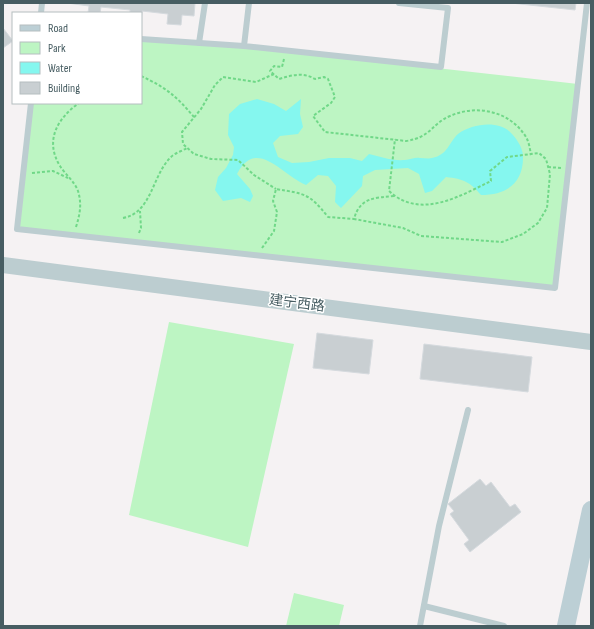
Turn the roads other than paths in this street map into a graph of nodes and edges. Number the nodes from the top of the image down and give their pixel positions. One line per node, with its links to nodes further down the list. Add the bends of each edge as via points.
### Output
1 (205, 3): 6 (lane)
2 (249, 3): 7 (lane)
3 (399, 3): 7 (lane, via 448,8 441,67)
4 (587, 3): 8 (lane, via 555,288 17,229)
5 (142, 39): 6 (lane)
6 (199, 43): 7 (lane)
7 (244, 46)
8 (31, 104)
9 (3, 265): 10 (street, 建宁西路)
10 (591, 342)
11 (468, 410): 13 (lane, via 439,526)
12 (591, 510): 16 (main road)
13 (424, 606): 14 (lane); 15 (lane)
14 (420, 626)
15 (504, 626)
16 (566, 626)

